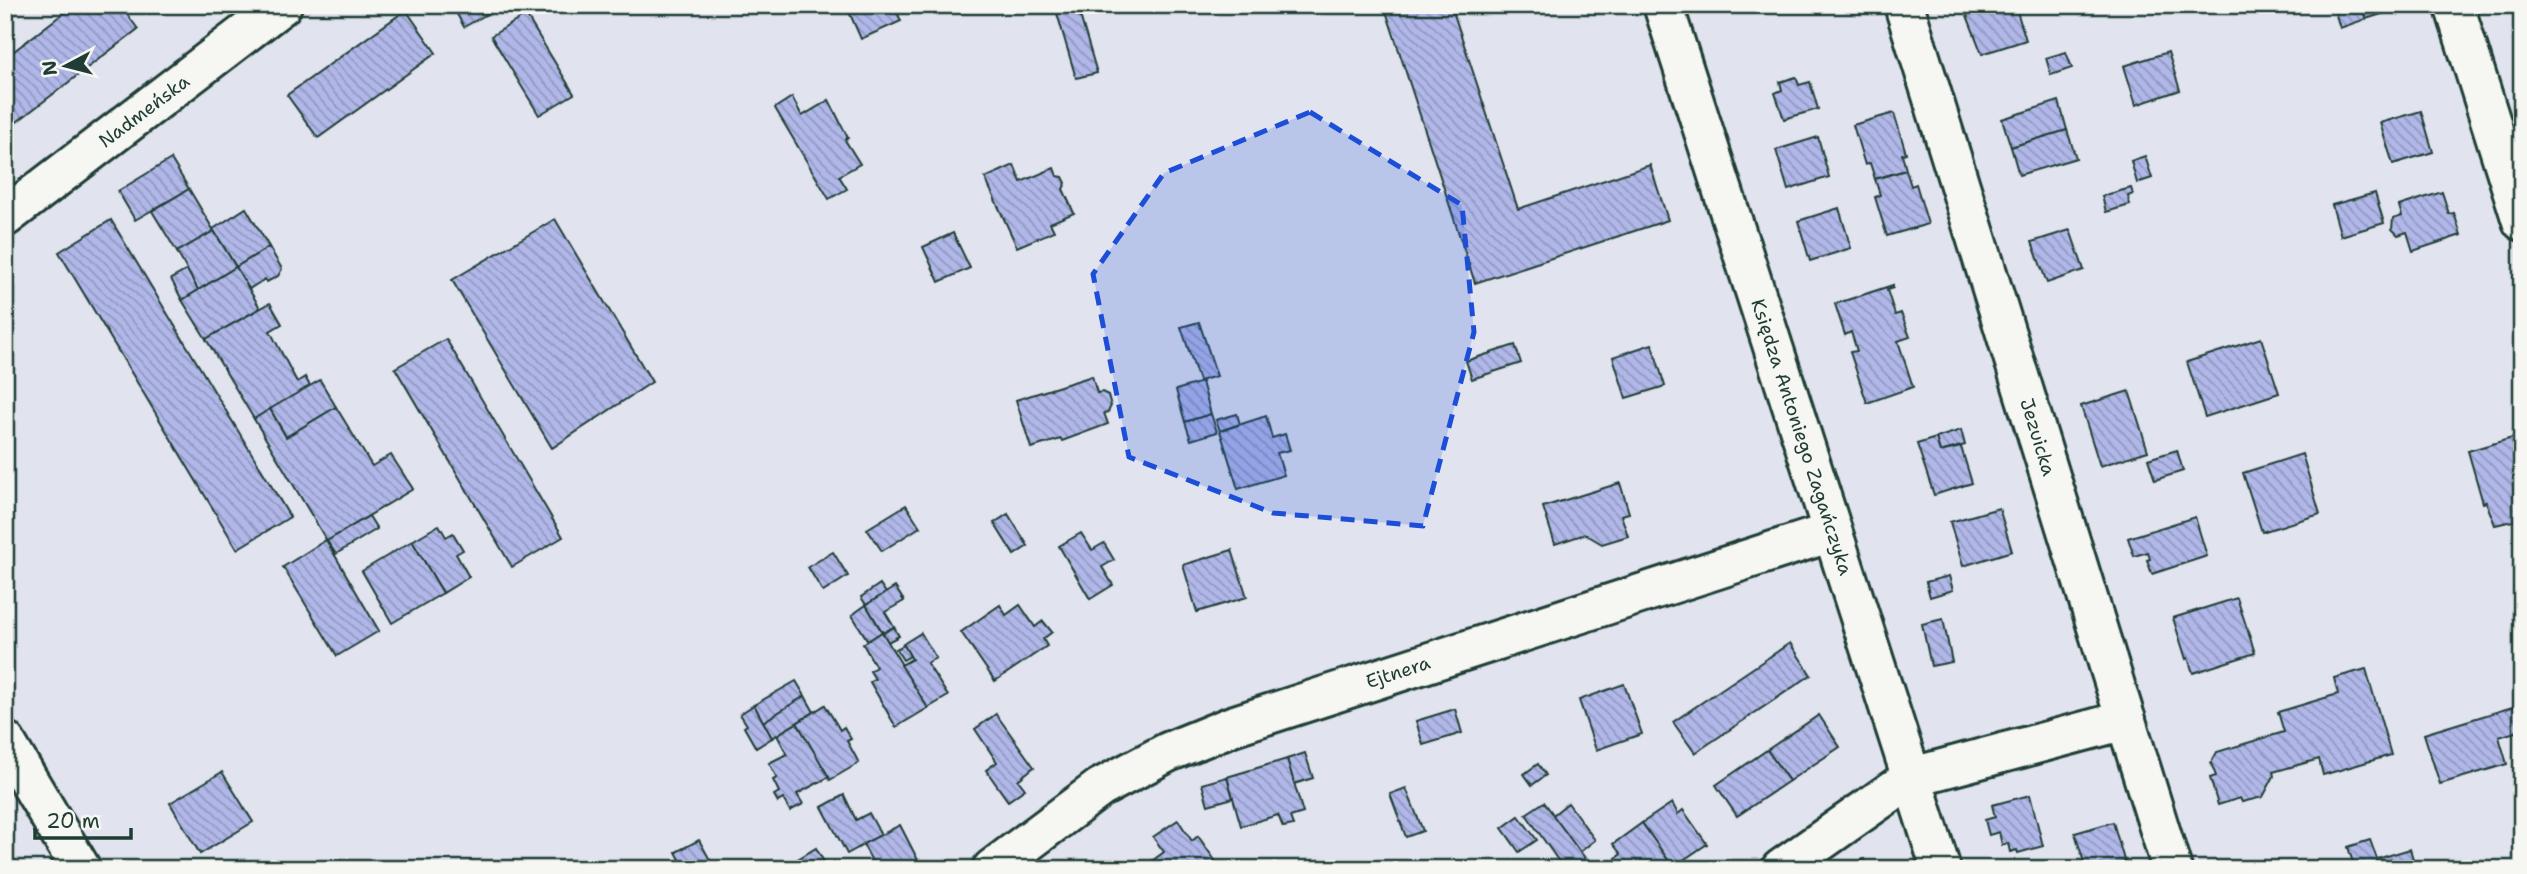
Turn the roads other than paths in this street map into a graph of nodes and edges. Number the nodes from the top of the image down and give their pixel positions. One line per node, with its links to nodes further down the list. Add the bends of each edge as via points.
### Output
1 (282, 5): 5 (street, Nadmeńska)
2 (1663, 5): 7 (street, Księdza Antoniego Zagańczyka)
3 (1904, 5): 8 (street, Jezuicka)
4 (2454, 5): 6 (street)
5 (5, 217)
6 (2522, 221)
7 (1832, 532): 10 (street, Księdza Antoniego Zagańczyka); 12 (street, Ejtnera, via 1245,722 1181,747 1100,788)
8 (2126, 720): 10 (street); 15 (street, Jezuicka)
9 (5, 741): 11 (street)
10 (1912, 777): 13 (street); 14 (street, Księdza Antoniego Zagańczyka)
11 (81, 869)
12 (992, 869)
13 (1781, 869)
14 (1941, 869)
15 (2172, 869)

